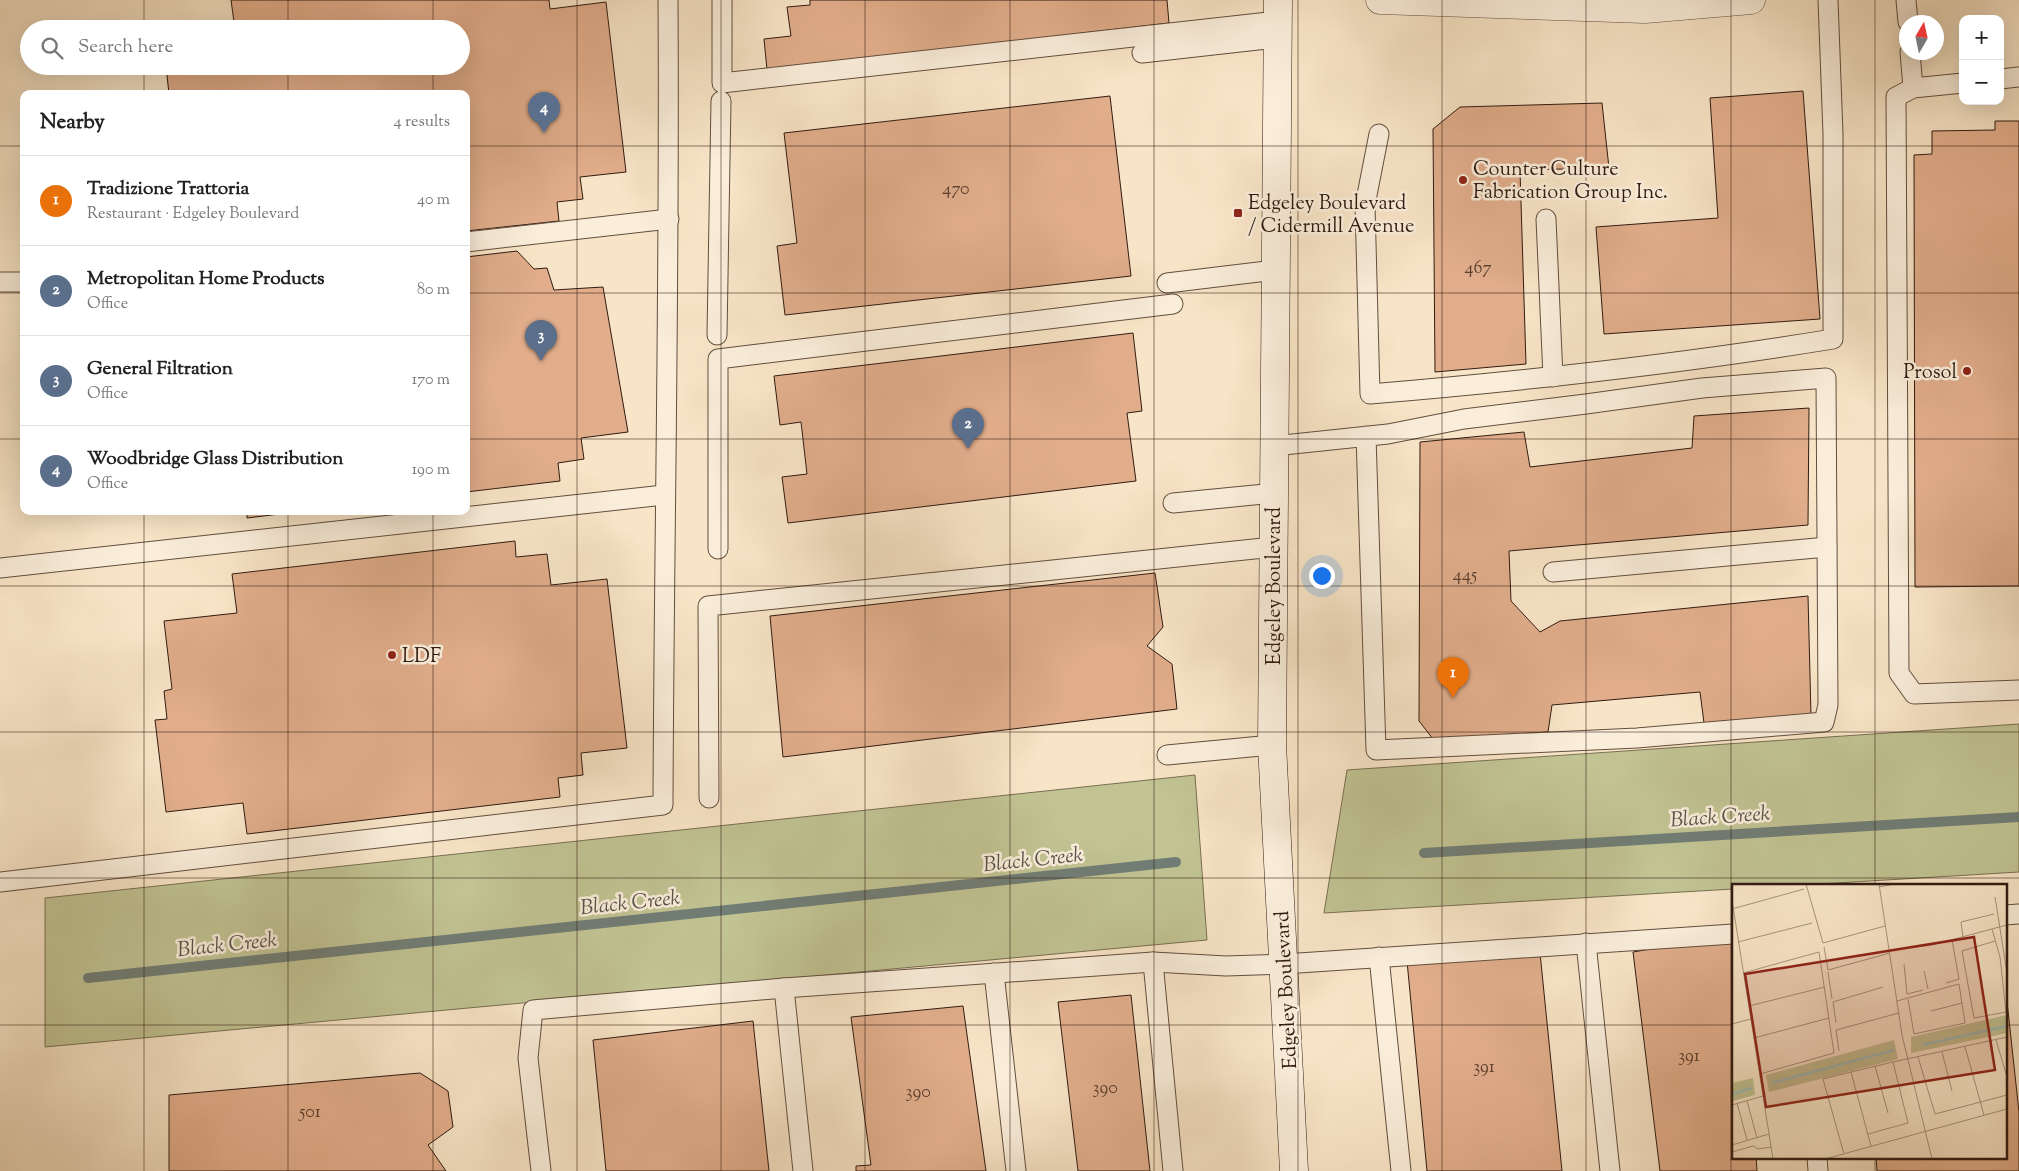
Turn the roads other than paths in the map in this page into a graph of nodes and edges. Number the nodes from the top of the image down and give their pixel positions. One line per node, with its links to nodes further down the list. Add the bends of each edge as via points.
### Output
1 (668, 0): 18 (lane)
2 (722, 0): 8 (lane, via 722,83)
3 (1380, 0): 4 (street, via 1645,9)
4 (1751, 0)
5 (1828, 0): 26 (lane, via 1833,134 1833,338 1727,356)
6 (1906, 0): 7 (lane)
7 (1907, 15)
8 (1278, 20): 9 (lane); 20 (street, Edgeley Boulevard)
9 (1142, 53)
10 (1911, 60): 14 (lane)
11 (2019, 77): 12 (lane)
12 (2004, 79)
13 (1959, 83): 14 (lane)
14 (1913, 88): 37 (lane, via 1896,97 1899,673 1914,694)
15 (720, 101): 25 (lane)
16 (1379, 134): 26 (lane, via 1365,205 1370,394)
17 (1546, 219): 26 (lane)
18 (670, 220): 19 (lane); 30 (lane)
19 (470, 242)
20 (1275, 270): 23 (lane); 28 (street, Edgeley Boulevard)
21 (0, 282): 22 (lane)
22 (20, 282)
23 (1167, 283)
24 (1173, 304): 34 (lane, via 718,359)
25 (717, 335)
26 (1553, 377)
27 (1366, 436): 28 (lane); 33 (lane, via 1464,418 1702,388 1826,378); 33 (lane, via 1376,750 1637,738 1824,722 1828,705)
28 (1274, 446): 29 (street, Edgeley Boulevard)
29 (1274, 493): 31 (lane); 32 (street, Edgeley Boulevard)
30 (664, 495): 35 (lane); 41 (lane, via 663,805)
31 (1173, 503)
32 (1273, 547): 38 (street, Edgeley Boulevard); 40 (lane, via 708,606)
33 (1827, 547): 36 (lane)
34 (718, 549)
35 (0, 568)
36 (1553, 572)
37 (2019, 690)
38 (1272, 746): 39 (lane); 48 (street, Edgeley Boulevard)
39 (1167, 755)
40 (709, 798)
41 (0, 882)
42 (2006, 914): 43 (lane)
43 (2019, 914)
44 (1732, 934): 45 (lane)
45 (1586, 943): 46 (lane); 58 (lane)
46 (1379, 957): 48 (lane); 57 (lane)
47 (1153, 962): 48 (lane, via 1226,966); 49 (lane); 55 (lane)
48 (1284, 964): 56 (street, Edgeley Boulevard)
49 (994, 973): 50 (lane); 54 (lane)
50 (784, 988): 52 (lane, via 533,1010 528,1058); 53 (lane)
51 (1817, 1158): 59 (lane)
52 (541, 1171)
53 (803, 1171)
54 (1016, 1171)
55 (1173, 1171)
56 (1294, 1171)
57 (1401, 1171)
58 (1610, 1171)
59 (1818, 1171)

